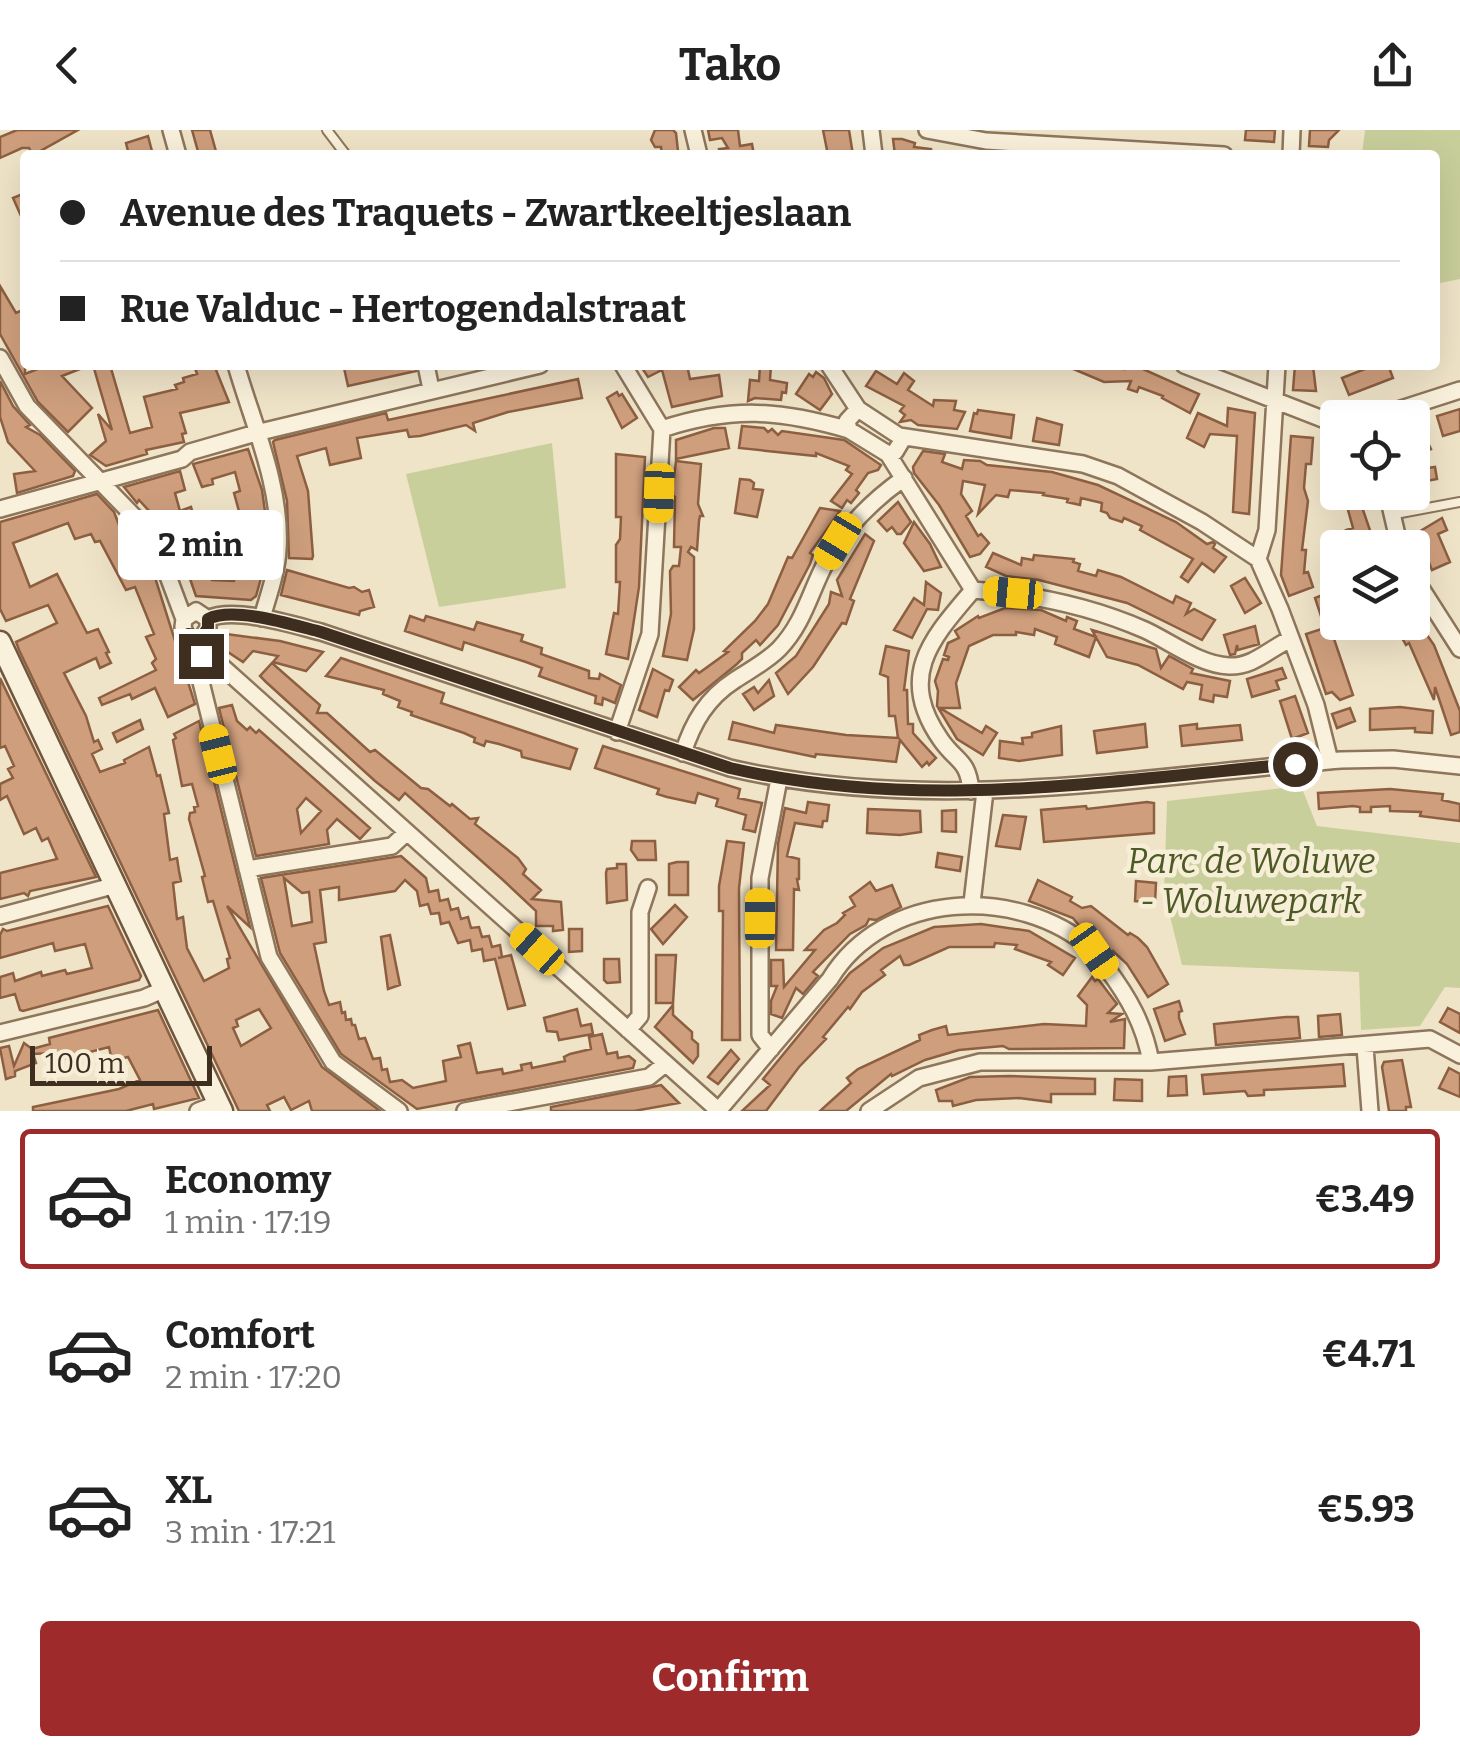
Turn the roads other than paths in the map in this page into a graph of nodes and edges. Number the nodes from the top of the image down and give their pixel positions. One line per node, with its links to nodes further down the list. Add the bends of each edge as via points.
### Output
1 (326, 130): 3 (lane)
2 (927, 130): 4 (street)
3 (342, 150)
4 (1145, 150)
5 (0, 358): 25 (street, via 27,406)
6 (237, 370): 21 (street)
7 (427, 370): 13 (street)
8 (517, 370): 13 (street)
9 (627, 370): 19 (street)
10 (833, 370): 17 (street)
11 (1197, 370): 15 (street)
12 (1277, 370): 15 (street)
13 (431, 389): 21 (street)
14 (1460, 390): 16 (street)
15 (1275, 400): 18 (street); 31 (street, via 1268,530)
16 (1429, 400)
17 (858, 410): 20 (street, via 847,421); 22 (street)
18 (1320, 417)
19 (662, 429): 20 (street, via 744,411); 42 (street, via 650,634)
20 (849, 430): 23 (street)
21 (256, 433): 25 (street); 36 (street, via 278,520 278,552)
22 (899, 436): 23 (street); 31 (street, via 1083,464 1118,476)
23 (888, 454): 24 (street)
24 (904, 478): 32 (street); 43 (street, via 838,541 799,624 778,650 708,702)
25 (100, 481): 27 (street); 37 (street, via 153,536 174,592)
26 (1459, 504): 29 (lane)
27 (0, 509)
28 (1389, 510): 29 (street)
29 (1390, 515): 30 (street)
30 (1395, 530)
31 (1258, 559): 38 (street)
32 (974, 590): 38 (street, via 1094,611 1214,664 1243,665); 47 (street, via 927,647 921,674 929,721)
33 (1430, 600): 34 (street)
34 (1440, 614): 35 (street); 40 (street)
35 (1460, 616)
36 (262, 618): 37 (street, via 216,615); 42 (street)
37 (195, 624): 41 (street, via 193,657)
38 (1291, 640): 44 (street)
39 (0, 642): 50 (main road)
40 (1460, 649)
41 (201, 663): 48 (street, via 223,669); 49 (street)
42 (617, 732): 43 (street)
43 (682, 753): 46 (street)
44 (1330, 762): 45 (street); 47 (street)
45 (1460, 766)
46 (779, 780): 47 (street, via 890,792); 58 (street, via 760,878 760,1035)
47 (978, 791): 52 (street)
48 (406, 834): 49 (street, via 392,846); 55 (street)
49 (247, 870): 64 (street, via 268,957 333,1062)
50 (116, 885): 53 (street); 54 (main road)
51 (648, 888): 55 (street, via 640,912 640,1016)
52 (972, 903): 58 (street, via 914,916 862,943); 60 (street, via 1028,914 1094,951 1138,1013)
53 (0, 916)
54 (165, 989): 56 (street); 62 (main road)
55 (628, 1030): 61 (street)
56 (0, 1033)
57 (1364, 1046): 59 (street, via 1430,1039); 60 (street); 68 (street)
58 (771, 1049): 66 (street)
59 (1460, 1054)
60 (1151, 1062): 67 (street, via 980,1062 919,1078)
61 (666, 1064): 65 (street, via 649,1077); 66 (street)
62 (221, 1107): 63 (street)
63 (198, 1111)
64 (399, 1111)
65 (465, 1111)
66 (719, 1111)
67 (869, 1111)
68 (1370, 1111)

